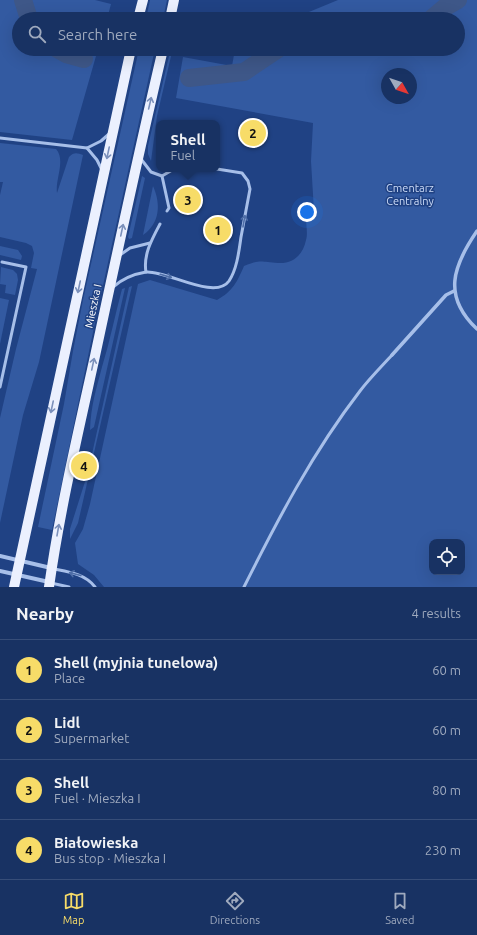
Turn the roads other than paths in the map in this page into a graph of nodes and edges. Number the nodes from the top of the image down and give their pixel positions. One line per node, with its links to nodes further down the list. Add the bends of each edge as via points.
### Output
1 (143, 0): 3 (main road)
2 (174, 0): 4 (main road)
3 (140, 12)
4 (171, 12)
5 (129, 56): 7 (main road, Mieszka I)
6 (161, 56): 10 (main road, Mieszka I, one-way to 6)
7 (113, 129): 9 (lane, via 101,141); 13 (main road, Mieszka I, one-way to 13)
8 (0, 138): 9 (lane)
9 (87, 148): 13 (lane, via 98,160)
10 (139, 151): 14 (lane, via 151,172); 19 (main road, Mieszka I, one-way to 10)
11 (220, 169): 21 (lane, one-way to 11, via 205,287 226,285 237,258 250,189 242,173)
12 (169, 172): 14 (lane)
13 (103, 176): 28 (main road, Mieszka I, one-way to 28)
14 (162, 176): 15 (lane, via 169,208)
15 (167, 211)
16 (160, 224): 18 (lane)
17 (477, 231): 22 (street, via 461,257)
18 (150, 243): 19 (lane, via 130,248); 21 (lane, via 145,260)
19 (115, 261): 23 (main road, Mieszka I)
20 (2, 262): 26 (lane, via 26,268)
21 (146, 272): 23 (lane, via 117,284)
22 (454, 291): 24 (street, via 462,312); 25 (street, via 441,300)
23 (108, 296): 29 (main road, Mieszka I, one-way to 23, via 65,491)
24 (477, 329)
25 (392, 355): 36 (lane, via 360,390 318,452 283,510)
26 (0, 387)
27 (0, 556): 28 (street)
28 (19, 561): 29 (street); 31 (main road, Mieszka I)
29 (51, 568): 32 (main road, Mieszka I); 35 (lane, one-way to 29, via 82,576)
30 (0, 570): 31 (street)
31 (16, 575): 32 (street); 33 (main road, Mieszka I)
32 (49, 585): 34 (lane)
33 (14, 587)
34 (69, 587)
35 (95, 587)
36 (244, 587)

